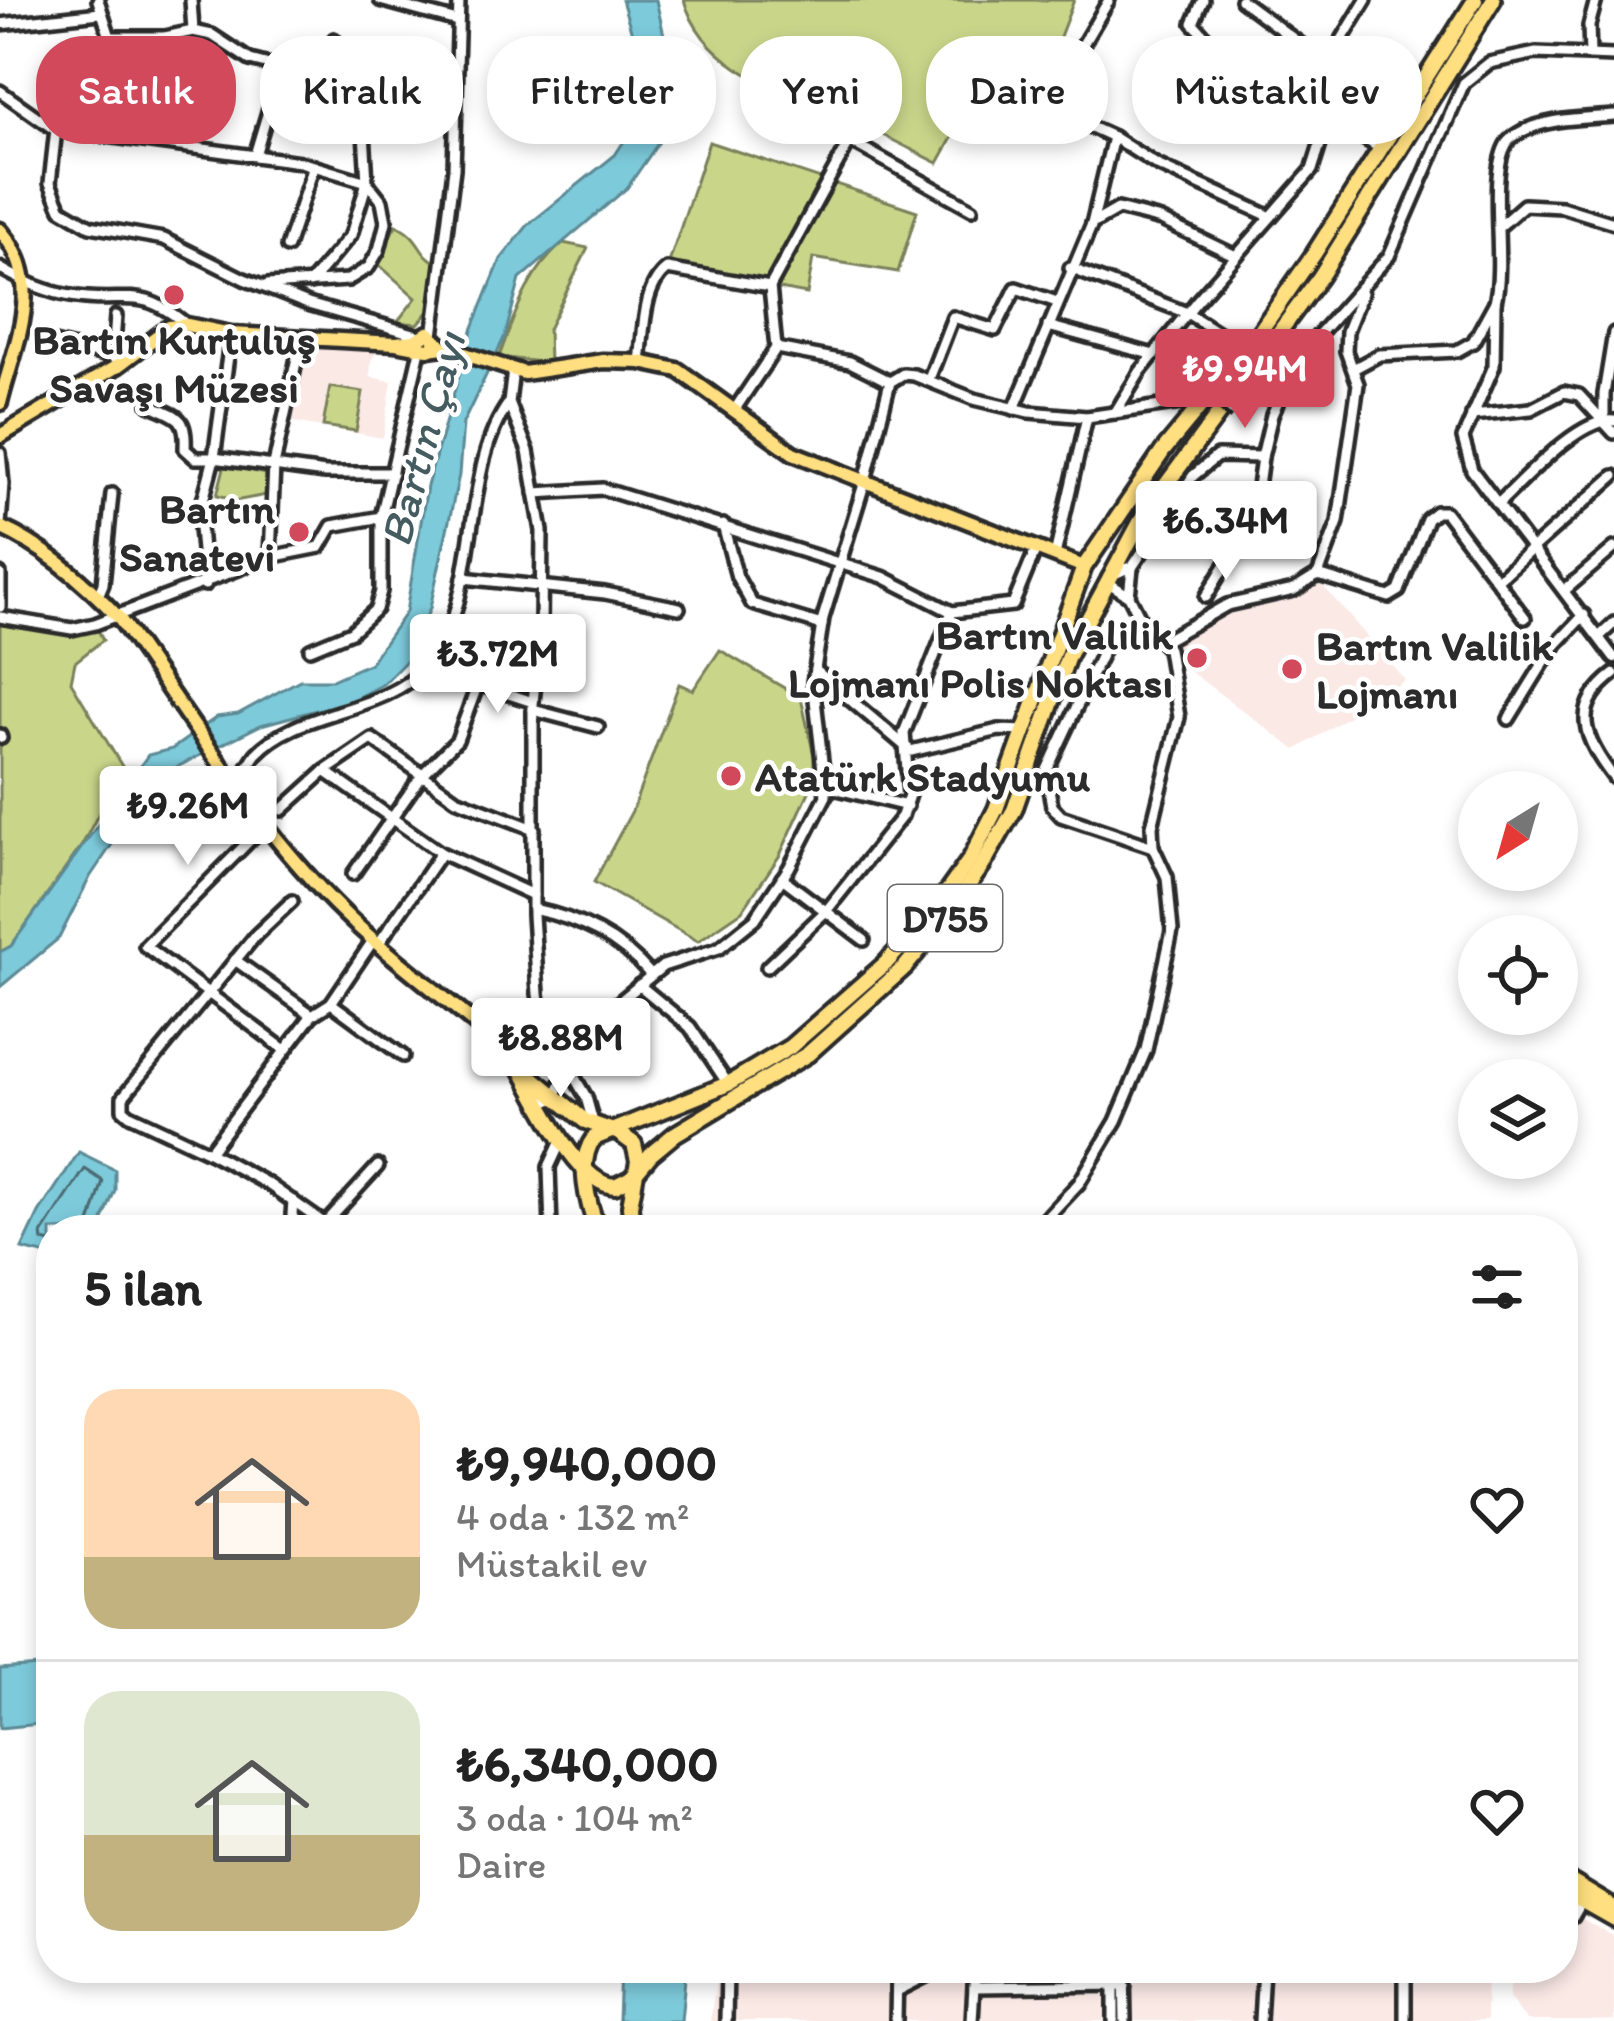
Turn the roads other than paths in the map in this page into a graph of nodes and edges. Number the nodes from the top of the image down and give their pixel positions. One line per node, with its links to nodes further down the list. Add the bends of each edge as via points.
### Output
1 (98, 0): 14 (street)
2 (191, 0): 17 (street)
3 (380, 0): 15 (street)
4 (459, 0): 15 (street)
5 (1109, 0): 20 (street)
6 (1183, 0): 13 (street)
7 (1203, 0): 13 (street)
8 (1241, 0): 22 (street)
9 (1366, 0): 23 (street)
10 (1475, 0): 38 (highway, D755)
11 (1493, 0): 118 (highway, D755, via 1321,277 1185,455)
12 (1596, 0): 24 (street)
13 (1196, 11): 21 (street)
14 (100, 14): 16 (street); 18 (street)
15 (457, 21): 68 (street, via 454,169)
16 (0, 24)
17 (194, 31): 19 (street); 26 (street)
18 (110, 36)
19 (171, 36)
20 (1088, 36)
21 (1203, 36)
22 (1290, 36)
23 (1346, 36)
24 (1589, 54): 25 (street); 58 (street, via 1504,60 1464,83 1389,256)
25 (1614, 56)
26 (260, 63)
27 (0, 91): 28 (street)
28 (36, 115)
29 (1614, 116): 46 (street, via 1526,129 1507,142)
30 (1108, 135): 31 (street)
31 (1113, 137): 43 (street); 45 (street)
32 (260, 138): 39 (street)
33 (54, 144): 56 (street, via 50,183 61,209 91,226 164,239)
34 (171, 144): 39 (street)
35 (364, 144): 41 (street)
36 (1320, 144): 43 (street, via 1312,170)
37 (1373, 144): 38 (street)
38 (1380, 148): 115 (highway, D755, via 1262,329 1162,451)
39 (255, 155): 40 (street)
40 (314, 166): 41 (street); 49 (street)
41 (367, 182): 54 (street, via 351,235); 54 (street, via 386,222 379,250 348,280)
42 (972, 209): 57 (street, via 850,141)
43 (1269, 216): 50 (street)
44 (1614, 223): 46 (street, via 1524,205)
45 (1092, 224): 50 (street, via 1118,209); 53 (street)
46 (1500, 226): 60 (street)
47 (0, 230): 51 (main road)
48 (0, 241): 51 (main road)
49 (287, 247)
50 (1236, 256): 61 (street)
51 (22, 265): 55 (main road)
52 (0, 268): 55 (street)
53 (1070, 268): 59 (street); 61 (street)
54 (310, 283): 56 (street)
55 (27, 284): 63 (street, via 70,296 142,298 163,304); 81 (main road)
56 (261, 286): 68 (street)
57 (770, 287): 71 (street); 74 (street, via 667,269 654,280)
58 (1364, 288): 75 (street, via 1347,331); 97 (street, via 1288,378)
59 (1057, 302): 64 (street); 77 (street, via 1016,288 995,330 953,317)
60 (1496, 302): 75 (street, via 1473,342 1457,351 1379,355); 88 (street, via 1494,366)
61 (1187, 314): 70 (street); 72 (street)
62 (116, 316): 73 (street)
63 (170, 320): 65 (main road); 73 (main road)
64 (1048, 326): 72 (street); 85 (street)
65 (231, 334): 67 (main road); 96 (street)
66 (1614, 334): 90 (street, via 1604,394)
67 (301, 338): 68 (main road); 98 (street)
68 (428, 341): 76 (main road); 99 (street)
69 (54, 343): 73 (street)
70 (1236, 344)
71 (776, 348): 78 (street, via 850,362); 84 (street)
72 (1154, 355): 86 (street)
73 (116, 361): 92 (main road)
74 (640, 362): 76 (main road); 84 (main road, via 678,370)
75 (1355, 368): 117 (street, via 1338,522)
76 (509, 369): 82 (street)
77 (929, 379): 78 (street, via 903,374); 85 (street)
78 (890, 382): 101 (street)
79 (1203, 387): 87 (street, bridge)
80 (1188, 402): 86 (street)
81 (0, 403)
82 (509, 403): 102 (street); 119 (street, via 496,420 478,484)
83 (148, 404): 96 (street, via 182,419 185,449 195,458)
84 (735, 409): 101 (main road, via 793,453)
85 (1014, 410): 89 (street)
86 (1114, 413): 89 (street)
87 (1234, 413)
88 (1472, 415): 90 (street, via 1531,409 1564,392); 104 (street, via 1463,438 1472,470)
89 (1087, 417): 111 (street)
90 (1609, 421): 93 (street); 104 (street, via 1557,448)
91 (0, 422): 92 (street)
92 (17, 427): 94 (main road)
93 (1614, 433)
94 (0, 436)
95 (0, 453): 107 (street)
96 (214, 458): 98 (street); 121 (street, via 200,516)
97 (1262, 458): 114 (street, via 1217,456 1193,476); 126 (street, via 1254,517)
98 (274, 465): 99 (street); 112 (street)
99 (392, 473): 105 (street)
100 (1614, 476): 110 (street)
101 (865, 481): 109 (main road); 113 (street)
102 (535, 493): 106 (street, via 603,489); 122 (street)
103 (112, 494): 124 (street)
104 (1498, 504): 110 (street)
105 (381, 517): 112 (street, via 332,526 320,547); 139 (street, via 376,609 351,632)
106 (723, 525): 113 (street); 135 (street, via 752,604)
107 (0, 526): 124 (main road)
108 (1614, 548): 123 (street)
109 (1036, 549): 111 (main road); 129 (street, via 1013,605)
110 (1534, 550): 120 (street); 123 (street)
111 (1054, 555): 115 (main road)
112 (271, 557): 121 (street)
113 (840, 563): 129 (street); 135 (street)
114 (1133, 566): 118 (street); 125 (street)
115 (1084, 567): 118 (highway); 148 (highway, D755)
116 (0, 574): 127 (street)
117 (1318, 574): 120 (street, via 1389,597 1400,591 1426,519 1445,512); 138 (street, via 1294,590 1227,605)
118 (1108, 577): 125 (street); 191 (highway, D755, via 1068,656 1014,810 944,920 905,967 808,1054 675,1134)
119 (463, 578): 122 (street); 141 (street)
120 (1496, 580): 133 (street)
121 (205, 585): 132 (street)
122 (541, 586): 128 (street); 145 (street)
123 (1565, 590): 130 (street)
124 (98, 596): 132 (main road)
125 (1129, 596): 136 (street)
126 (1207, 597)
127 (0, 607)
128 (679, 608)
129 (952, 612): 149 (street)
130 (1584, 615): 137 (street); 146 (street)
131 (0, 617): 132 (street, via 72,629)
132 (118, 618): 153 (main road)
133 (1525, 618)
134 (1614, 623): 137 (street)
135 (822, 625): 142 (street)
136 (1148, 628): 138 (street); 160 (street, via 1110,636 1046,772 1061,816)
137 (1600, 636): 140 (street)
138 (1164, 641): 160 (street, via 1179,717)
139 (310, 649)
140 (1614, 658)
141 (431, 661): 144 (street); 153 (street, via 389,694 280,735 255,755)
142 (814, 670): 149 (street); 154 (street)
143 (1614, 674): 152 (street, via 1585,719)
144 (478, 684): 145 (street); 151 (street, via 457,740)
145 (533, 706): 147 (street); 159 (street)
146 (1509, 719)
147 (598, 727)
148 (1026, 731): 149 (street, via 911,751); 183 (highway, D755, via 996,809 934,910 840,1006)
149 (902, 746): 155 (street)
150 (326, 771): 151 (street, via 372,739); 156 (street); 157 (street)
151 (422, 775): 157 (street); 159 (street, via 456,799)
152 (1614, 778)
153 (237, 786): 158 (main road)
154 (825, 786): 155 (street); 163 (street)
155 (907, 806): 167 (street)
156 (282, 810)
157 (393, 822): 161 (street); 162 (street)
158 (265, 826): 169 (main road); 174 (street, via 146,946)
159 (534, 829): 164 (street)
160 (1153, 848): 199 (street, via 1167,877 1172,931 1146,1050 1116,1121)
161 (441, 853): 164 (street); 169 (street)
162 (353, 874)
163 (782, 878): 167 (street); 172 (street, via 755,919 718,949)
164 (533, 895): 166 (street)
165 (292, 901): 170 (street)
166 (533, 909): 172 (street, via 599,932); 177 (street)
167 (827, 910): 168 (street); 171 (street)
168 (864, 940)
169 (376, 941): 175 (street); 178 (main road)
170 (235, 960): 174 (street); 176 (street)
171 (767, 967)
172 (651, 976): 173 (street)
173 (639, 986): 181 (street, via 579,1035); 183 (street, via 690,1028)
174 (207, 995): 179 (street); 188 (street, via 122,1104)
175 (331, 1003): 176 (street); 180 (street)
176 (312, 1015): 179 (street)
177 (542, 1021): 178 (street); 181 (street)
178 (492, 1036): 182 (main road)
179 (286, 1049): 188 (street)
180 (404, 1056)
181 (566, 1063): 184 (street); 185 (street)
182 (518, 1064): 184 (highway)
183 (728, 1084): 186 (highway, D755)
184 (549, 1094): 185 (highway); 187 (highway)
185 (594, 1132): 186 (highway); 190 (highway)
186 (610, 1132): 191 (highway, via 634,1144)
187 (562, 1139): 190 (highway); 196 (street, via 549,1167)
188 (209, 1152): 192 (street)
189 (378, 1166): 195 (street)
190 (586, 1170): 191 (highway, via 615,1186); 197 (highway)
191 (636, 1170): 198 (highway)
192 (293, 1201): 193 (street); 194 (street)
193 (292, 1215)
194 (312, 1215)
195 (333, 1215)
196 (551, 1215)
197 (592, 1215)
198 (631, 1215)
199 (1049, 1215)
200 (1578, 1886): 204 (highway)
201 (1578, 1899): 202 (highway)
202 (1582, 1901): 203 (street); 205 (highway)
203 (1578, 1908)
204 (1614, 1908)
205 (1614, 1919)
206 (727, 1983): 215 (street)
207 (897, 1983): 214 (street)
208 (909, 1983): 214 (street)
209 (974, 1983): 213 (street)
210 (1263, 1983): 220 (street)
211 (1405, 1983): 221 (street)
212 (1119, 1985): 213 (street); 218 (street); 219 (street)
213 (974, 1987): 217 (street)
214 (897, 1991): 216 (street)
215 (726, 2021)
216 (896, 2021)
217 (972, 2021)
218 (1114, 2021)
219 (1125, 2021)
220 (1260, 2021)
221 (1406, 2021)

